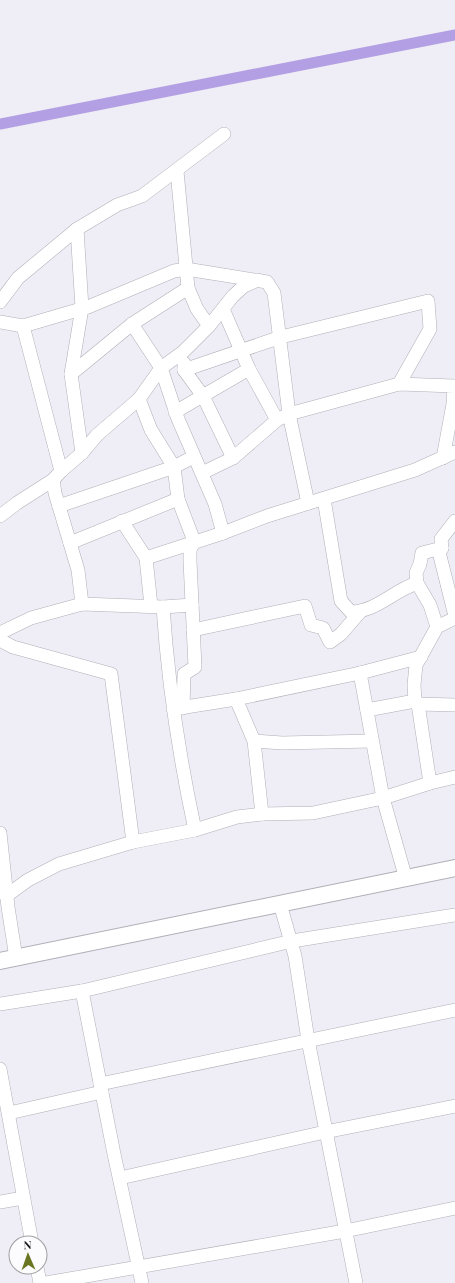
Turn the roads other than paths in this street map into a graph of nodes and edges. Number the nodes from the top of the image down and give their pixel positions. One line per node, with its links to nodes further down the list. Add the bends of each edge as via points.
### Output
1 (224, 134): 2 (street)
2 (178, 171): 3 (street, via 142,196 117,205); 4 (street)
3 (77, 229): 7 (street, via 18,278); 8 (street)
4 (186, 269): 5 (street); 6 (street); 8 (street, via 174,271)
5 (258, 280): 9 (street, via 244,286); 14 (street, via 267,282 274,293)
6 (188, 288): 11 (street); 13 (street, via 197,309)
7 (0, 302)
8 (82, 308): 12 (street); 20 (street)
9 (223, 309): 13 (street); 15 (street)
10 (0, 322): 12 (street)
11 (132, 324): 17 (street); 20 (street)
12 (23, 326): 33 (street)
13 (209, 326): 16 (street)
14 (281, 337): 15 (street); 21 (street, via 428,302 430,329); 25 (street)
15 (243, 351): 18 (street); 19 (street)
16 (183, 352): 17 (street); 19 (street)
17 (161, 368): 23 (street); 24 (street)
18 (249, 369): 22 (street); 26 (street)
19 (184, 370): 22 (street)
20 (71, 374): 27 (street)
21 (399, 384): 25 (street); 28 (street, via 454,386)
22 (203, 396): 24 (street); 30 (street)
23 (139, 399): 27 (street, via 97,435); 31 (street, via 151,430)
24 (175, 412): 29 (street)
25 (289, 414): 26 (street); 36 (street)
26 (277, 420): 30 (street)
27 (82, 453): 33 (street)
28 (449, 455): 35 (street, via 414,470)
29 (193, 457): 31 (street); 32 (street)
30 (233, 458): 32 (street)
31 (174, 468): 34 (street); 37 (street)
32 (202, 473): 41 (street, via 215,504)
33 (57, 476): 37 (street); 38 (street)
34 (178, 499): 39 (street); 42 (street)
35 (324, 499): 36 (street); 50 (street, via 341,601 351,612)
36 (308, 503): 41 (street)
37 (59, 506): 43 (street)
38 (0, 516)
39 (122, 521): 43 (street); 45 (street)
40 (455, 521): 44 (street, via 440,539)
41 (223, 533): 42 (street)
42 (194, 541): 45 (street); 48 (street, via 190,550)
43 (70, 543): 47 (street, via 78,570)
44 (442, 548): 46 (street, via 422,553 416,573); 51 (street, via 439,552)
45 (146, 558): 49 (street)
46 (417, 583): 50 (street, via 407,586 371,609); 52 (street, via 430,605)
47 (82, 604): 49 (street); 54 (street, via 31,618)
48 (192, 605): 49 (street); 53 (street)
49 (157, 607): 61 (street)
50 (360, 612): 53 (street, via 341,634 330,642 323,628 312,625 305,606)
51 (455, 617): 52 (street)
52 (437, 628): 56 (street)
53 (193, 630): 61 (street, via 195,667 184,674)
54 (0, 633)
55 (0, 640): 71 (street, via 13,647 111,674)
56 (421, 657): 57 (street); 59 (street, via 414,669)
57 (360, 673): 58 (street); 62 (street)
58 (236, 699): 61 (street); 63 (street)
59 (417, 703): 60 (street); 62 (street); 66 (street)
60 (455, 705)
61 (178, 708): 69 (street, via 183,773)
62 (367, 710): 64 (street)
63 (254, 741): 64 (street); 68 (street)
64 (372, 742): 67 (street)
65 (455, 777): 66 (street)
66 (430, 783): 67 (street)
67 (384, 798): 68 (street, via 313,813); 73 (street)
68 (262, 814): 69 (street, via 237,817)
69 (195, 830): 71 (street)
70 (0, 833): 74 (street)
71 (133, 842): 74 (street, via 60,864 28,880)
72 (455, 868): 73 (street)
73 (406, 879): 75 (street)
74 (5, 904): 78 (street)
75 (280, 904): 77 (street); 78 (street)
76 (455, 915): 77 (street)
77 (292, 941): 80 (street); 83 (street)
78 (16, 958): 79 (street)
79 (0, 961)
80 (82, 991): 81 (street); 85 (street)
81 (0, 1004)
82 (455, 1010): 83 (street)
83 (308, 1040): 85 (street); 88 (street)
84 (0, 1069): 87 (street)
85 (101, 1088): 87 (street); 89 (street)
86 (455, 1106): 88 (street)
87 (6, 1108): 90 (street)
88 (325, 1132): 89 (street); 93 (street)
89 (120, 1178): 95 (street)
90 (23, 1198): 91 (street); 94 (street)
91 (0, 1202)
92 (455, 1208): 93 (street)
93 (345, 1231): 95 (street); 98 (street)
94 (30, 1235)
95 (139, 1266): 96 (street); 97 (street)
96 (46, 1283)
97 (142, 1283)
98 (356, 1283)

